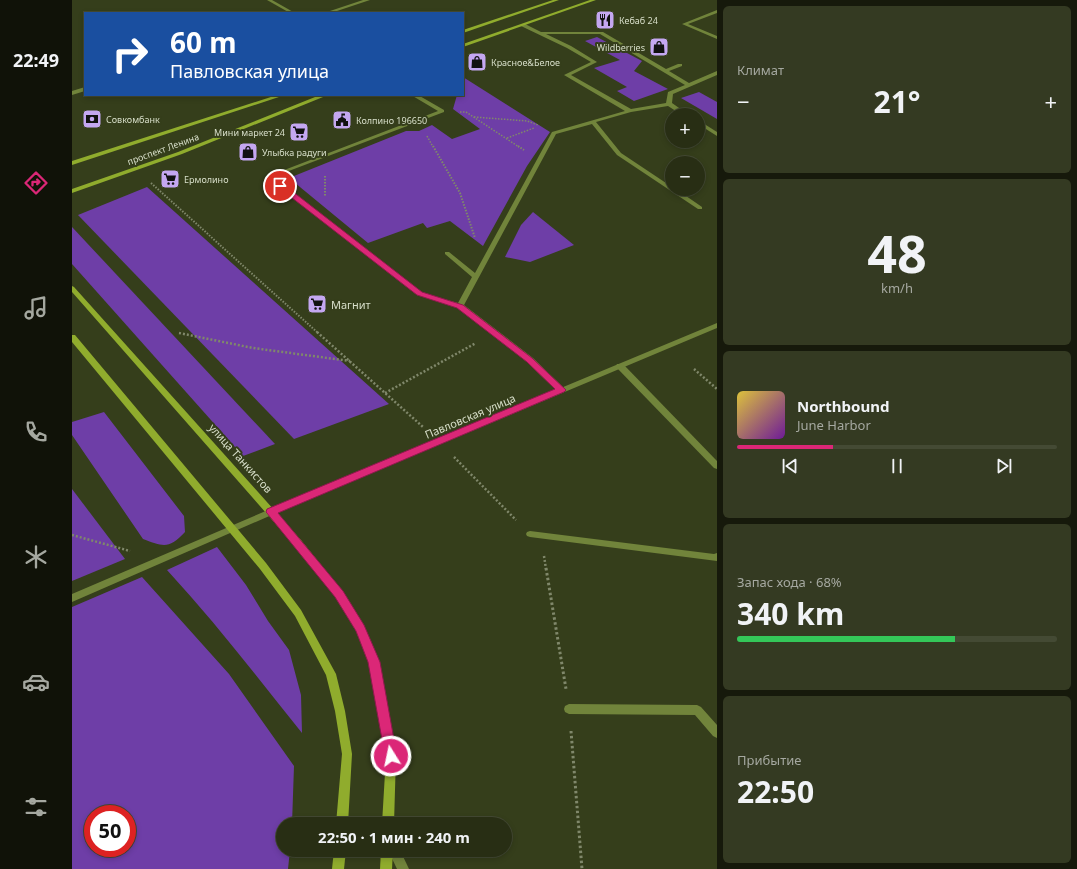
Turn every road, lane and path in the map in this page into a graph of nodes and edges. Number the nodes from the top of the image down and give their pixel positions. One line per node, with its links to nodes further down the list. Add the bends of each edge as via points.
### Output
1 (269, 0): 5 (street)
2 (368, 0): 6 (street)
3 (556, 0): 9 (main road)
4 (594, 0): 8 (main road)
5 (291, 12)
6 (329, 12)
7 (716, 12): 11 (street, via 684,24)
8 (523, 25): 10 (street); 12 (main road)
9 (464, 32)
10 (541, 33): 14 (street, via 601,33); 25 (street, via 595,62 568,74)
11 (717, 38)
12 (464, 46)
13 (680, 65): 14 (street)
14 (665, 71): 16 (street)
15 (717, 73): 16 (street)
16 (689, 85): 22 (street, via 670,94)
17 (84, 89): 18 (street)
18 (72, 93)
19 (279, 96): 34 (main road, проспект Ленина)
20 (322, 96): 36 (main road, проспект Ленина, via 180,153)
21 (416, 96): 24 (street)
22 (669, 104): 23 (street); 25 (street)
23 (675, 108)
24 (442, 111): 26 (path, via 466,112); 27 (street)
25 (630, 111): 28 (street)
26 (473, 117): 29 (path, via 527,121); 33 (path)
27 (417, 121): 32 (street); 40 (path, via 460,193 478,247)
28 (593, 122): 33 (street, via 554,133); 37 (street, via 619,154)
29 (541, 126)
30 (705, 126): 31 (street)
31 (717, 134)
32 (345, 148): 38 (path, via 325,175 325,197); 38 (street, via 269,177)
33 (540, 160): 40 (street)
34 (72, 163)
35 (148, 180): 48 (path)
36 (72, 191)
37 (700, 208)
38 (336, 229): 43 (street, via 420,294)
39 (447, 253): 41 (street)
40 (488, 255): 41 (street)
41 (476, 277): 43 (street)
42 (72, 288): 56 (main road, улица Танкистов)
43 (460, 306): 45 (street)
44 (717, 325): 49 (street, Павловская улица)
45 (495, 333): 52 (street, via 530,360); 53 (path)
46 (179, 334): 48 (path, via 253,348)
47 (72, 337): 57 (main road)
48 (350, 361): 53 (path)
49 (620, 366): 52 (street, Павловская улица); 55 (street)
50 (694, 369): 51 (path)
51 (717, 389)
52 (561, 390): 54 (street, Павловская улица)
53 (386, 393): 54 (path)
54 (438, 442): 56 (street, Павловская улица); 58 (path)
55 (717, 466)
56 (271, 512): 57 (street, Павловская улица); 66 (main road, улица Танкистов, via 339,594 360,629 374,662 391,756)
57 (232, 529): 62 (street, Павловская улица); 65 (main road, via 298,613 331,674 347,754)
58 (530, 534): 61 (street); 63 (path, via 545,558)
59 (72, 536): 60 (path)
60 (136, 552)
61 (716, 558)
62 (72, 598)
63 (569, 709): 64 (street, via 697,710); 73 (path)
64 (717, 733)
65 (342, 817)
66 (388, 817)
67 (339, 857): 70 (main road)
68 (387, 857): 71 (main road)
69 (397, 857): 72 (street)
70 (338, 869)
71 (386, 869)
72 (403, 869)
73 (582, 869)

